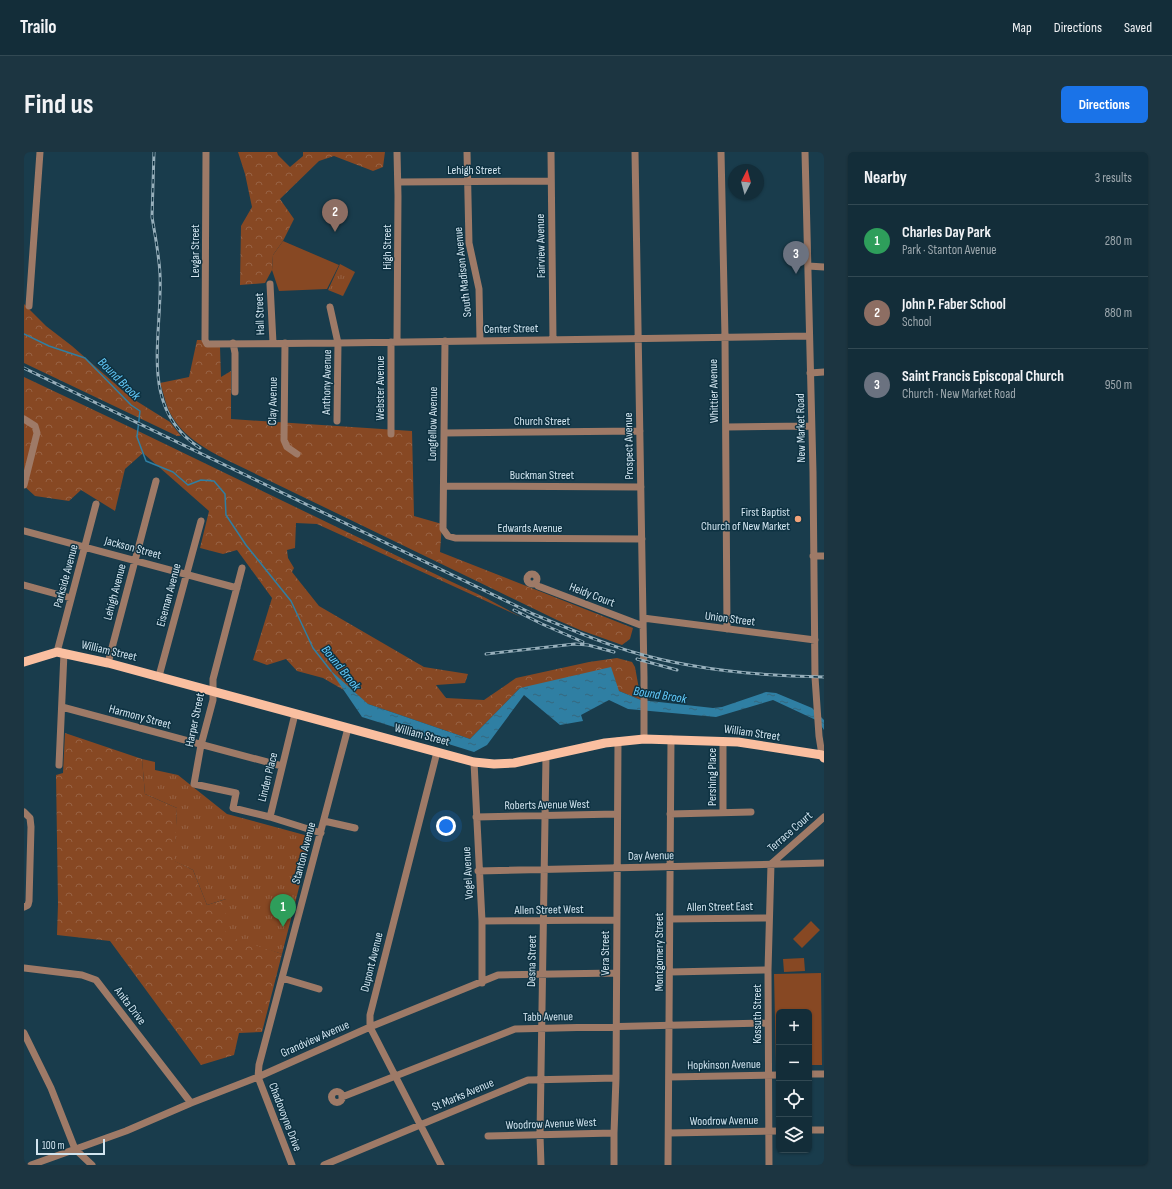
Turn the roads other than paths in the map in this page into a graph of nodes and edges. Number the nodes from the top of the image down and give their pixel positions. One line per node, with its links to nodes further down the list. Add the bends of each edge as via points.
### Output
1 (40, 152): 15 (street)
2 (206, 152): 28 (street, Levgar Street, via 205,340 207,344)
3 (397, 152): 11 (street, High Street)
4 (467, 152): 9 (street, South Madison Avenue)
5 (551, 152): 10 (street, Fairview Avenue)
6 (635, 152): 19 (street, Prospect Avenue)
7 (721, 152): 18 (street, Whittier Avenue)
8 (805, 152): 12 (street, New Market Road)
9 (468, 181): 10 (street, Lehigh Street); 11 (street, Lehigh Street); 22 (street, South Madison Avenue, via 469,243 479,289)
10 (551, 181): 20 (street, Fairview Avenue)
11 (398, 182): 23 (street, High Street)
12 (808, 266): 13 (street); 17 (street, New Market Road)
13 (824, 267)
14 (270, 284): 25 (street, Hall Street)
15 (29, 306)
16 (330, 307): 27 (street, Anthony Avenue)
17 (809, 336): 18 (street, Center Street); 29 (street, New Market Road)
18 (725, 337): 19 (street, Center Street); 35 (street, Whittier Avenue)
19 (638, 339): 20 (street, Center Street); 36 (street, Prospect Avenue)
20 (553, 340): 22 (street, Center Street)
21 (445, 341): 22 (street, Center Street); 23 (street, Center Street); 37 (street, Longfellow Avenue)
22 (480, 341)
23 (394, 342): 27 (street, Center Street); 38 (street, Webster Avenue)
24 (233, 343): 25 (street, Center Street); 28 (street, Center Street); 31 (street)
25 (272, 343): 26 (street, Center Street)
26 (285, 343): 27 (street, Center Street); 39 (street, Clay Avenue, via 284,440 287,447)
27 (338, 343): 33 (street, Anthony Avenue)
28 (213, 344)
29 (810, 372): 30 (street); 34 (street, New Market Road)
30 (824, 372)
31 (235, 392)
32 (24, 419): 40 (street, via 35,426 37,433)
33 (337, 421)
34 (811, 426): 35 (street); 51 (street, New Market Road)
35 (726, 427): 62 (street, Whittier Avenue)
36 (640, 431): 37 (street, Church Street); 44 (street, Prospect Avenue)
37 (444, 433): 43 (street, Longfellow Avenue)
38 (391, 434)
39 (297, 454)
40 (25, 478): 42 (street)
41 (156, 481): 53 (street, Lehigh Avenue)
42 (24, 486)
43 (444, 486): 44 (street, Buckman Street); 46 (street, Longfellow Avenue)
44 (641, 486): 49 (street, Prospect Avenue)
45 (96, 504): 50 (street, Parkside Avenue)
46 (444, 508): 49 (street, Edwards Avenue, via 443,529 448,536 455,538)
47 (201, 520): 55 (street, Eiseman Avenue)
48 (24, 531): 50 (street, Jackson Street)
49 (642, 539): 60 (street, Prospect Avenue)
50 (85, 546): 53 (street, Jackson Street); 59 (street, Parkside Avenue)
51 (813, 556): 52 (street); 63 (street, New Market Road)
52 (824, 556)
53 (135, 560): 55 (street, Jackson Street); 68 (street, Lehigh Avenue)
54 (242, 568): 58 (street, Harper Street)
55 (186, 574): 58 (street, Jackson Street); 69 (street, Eiseman Avenue)
56 (535, 583): 61 (street, Heidy Court)
57 (24, 585): 59 (street)
58 (237, 588): 70 (street, Harper Street, via 213,679)
59 (71, 598): 64 (street, Parkside Avenue)
60 (643, 618): 61 (street, Prospect Avenue); 62 (street, Union Street)
61 (643, 626): 74 (street, Prospect Avenue)
62 (727, 629): 63 (street, Union Street)
63 (815, 640): 66 (street, New Market Road)
64 (61, 653): 65 (main road, William Street); 68 (main road, William Street); 71 (street, Parkside Avenue)
65 (24, 662)
66 (816, 662): 67 (street); 81 (street, New Market Road, via 818,723)
67 (824, 662)
68 (108, 663): 69 (main road, William Street)
69 (159, 676): 70 (main road, William Street)
70 (213, 691): 72 (main road, William Street); 78 (street, Harper Street)
71 (62, 707): 78 (street, Harmony Street); 83 (street, Parkside Avenue)
72 (295, 714): 73 (main road, William Street); 84 (street, Linden Place)
73 (348, 728): 79 (main road, William Street); 94 (street, Stanton Avenue)
74 (644, 739): 75 (main road, William Street); 76 (main road, William Street)
75 (671, 739): 77 (main road, William Street); 89 (street, Montgomery Street)
76 (618, 740): 80 (main road, William Street); 88 (street, Vera Street)
77 (723, 741): 81 (main road, William Street); 86 (street, Pershing Place)
78 (201, 745): 84 (street, Harmony Street); 91 (street, Harper Street, via 194,784 236,793 233,808)
79 (437, 752): 82 (main road, William Street); 120 (street, Dupont Avenue, via 370,1015)
80 (546, 756): 82 (main road, William Street, via 514,763); 90 (street, Desna Street)
81 (823, 757)
82 (474, 762): 92 (street, Vogel Avenue)
83 (59, 765)
84 (282, 766): 91 (street, Linden Place)
85 (24, 812): 103 (street, via 30,818 31,827 29,901)
86 (723, 812): 87 (street); 89 (street)
87 (751, 812)
88 (617, 814): 90 (street, Roberts Avenue West); 100 (street, Vera Street)
89 (670, 814): 99 (street, Montgomery Street)
90 (544, 816): 92 (street, Roberts Avenue West); 101 (street, Desna Street)
91 (270, 817): 96 (street, Linden Place)
92 (476, 817): 102 (street, Vogel Avenue)
93 (824, 817): 98 (street, Terrace Court)
94 (324, 821): 95 (street); 96 (street, Stanton Avenue)
95 (355, 828)
96 (321, 833): 114 (street, Stanton Avenue)
97 (824, 863): 98 (street, Day Avenue)
98 (771, 864): 99 (street, Day Avenue); 104 (street, Kossuth Street)
99 (670, 867): 100 (street, Day Avenue); 105 (street, Montgomery Street)
100 (617, 868): 101 (street, Day Avenue); 106 (street, Vera Street)
101 (544, 869): 102 (street, Day Avenue); 108 (street, Desna Street)
102 (478, 870): 107 (street, Vogel Avenue)
103 (24, 907)
104 (769, 918): 105 (street, Allen Street East); 110 (street, Kossuth Street)
105 (670, 919): 111 (street, Montgomery Street)
106 (616, 920): 108 (street, Allen Street West); 112 (street, Vera Street)
107 (482, 921): 108 (street, Allen Street West); 115 (street, Vogel Avenue)
108 (543, 921): 113 (street, Desna Street)
109 (24, 968): 133 (street, Anita Drive, via 82,975 96,980)
110 (768, 970): 111 (street); 117 (street, Kossuth Street)
111 (670, 972): 118 (street, Montgomery Street)
112 (616, 973): 113 (street, Grandview Avenue); 119 (street, Vera Street)
113 (542, 975): 115 (street, Grandview Avenue, via 498,975); 121 (street, Desna Street)
114 (282, 978): 116 (street); 128 (street, Stanton Avenue)
115 (482, 983): 120 (street, Grandview Avenue)
116 (319, 988)
117 (768, 1023): 118 (street, Tabb Avenue); 125 (street, Kossuth Street)
118 (670, 1025): 119 (street, Tabb Avenue); 129 (street, Montgomery Street)
119 (616, 1026): 121 (street, Tabb Avenue); 130 (street, Vera Street)
120 (370, 1027): 127 (street); 128 (street, Grandview Avenue)
121 (542, 1028): 127 (street, Tabb Avenue, via 515,1029); 131 (street, Desna Street)
122 (25, 1036): 143 (street, via 51,1088)
123 (812, 1074): 124 (street)
124 (824, 1074)
125 (769, 1075): 126 (street, Hopkinson Avenue); 129 (street, Hopkinson Avenue); 137 (street, Kossuth Street)
126 (776, 1075)
127 (396, 1076): 132 (street, Tabb Avenue); 134 (street)
128 (258, 1077): 133 (street, Grandview Avenue); 146 (street, Chadovoyne Drive)
129 (669, 1077): 140 (street, Montgomery Street)
130 (616, 1078): 131 (street, St Marks Avenue); 139 (street, Vera Street)
131 (541, 1079): 134 (street, St Marks Avenue, via 528,1080); 141 (street, Desna Street)
132 (342, 1097)
133 (191, 1103): 143 (street, Grandview Avenue)
134 (421, 1124): 147 (street, St Marks Avenue); 148 (street)
135 (812, 1130): 136 (street)
136 (824, 1130)
137 (769, 1131): 138 (street, Woodrow Avenue); 140 (street, Woodrow Avenue); 152 (street, Kossuth Street)
138 (776, 1131)
139 (614, 1133): 141 (street, Woodrow Avenue West); 150 (street, Vera Street)
140 (669, 1133): 151 (street, Montgomery Street)
141 (540, 1135): 142 (street, Woodrow Avenue West); 149 (street, Desna Street)
142 (488, 1136)
143 (75, 1150): 144 (street, Grandview Avenue); 145 (street)
144 (31, 1165)
145 (92, 1165)
146 (292, 1165)
147 (324, 1165)
148 (441, 1165)
149 (541, 1165)
150 (614, 1165)
151 (668, 1165)
152 (769, 1165)

